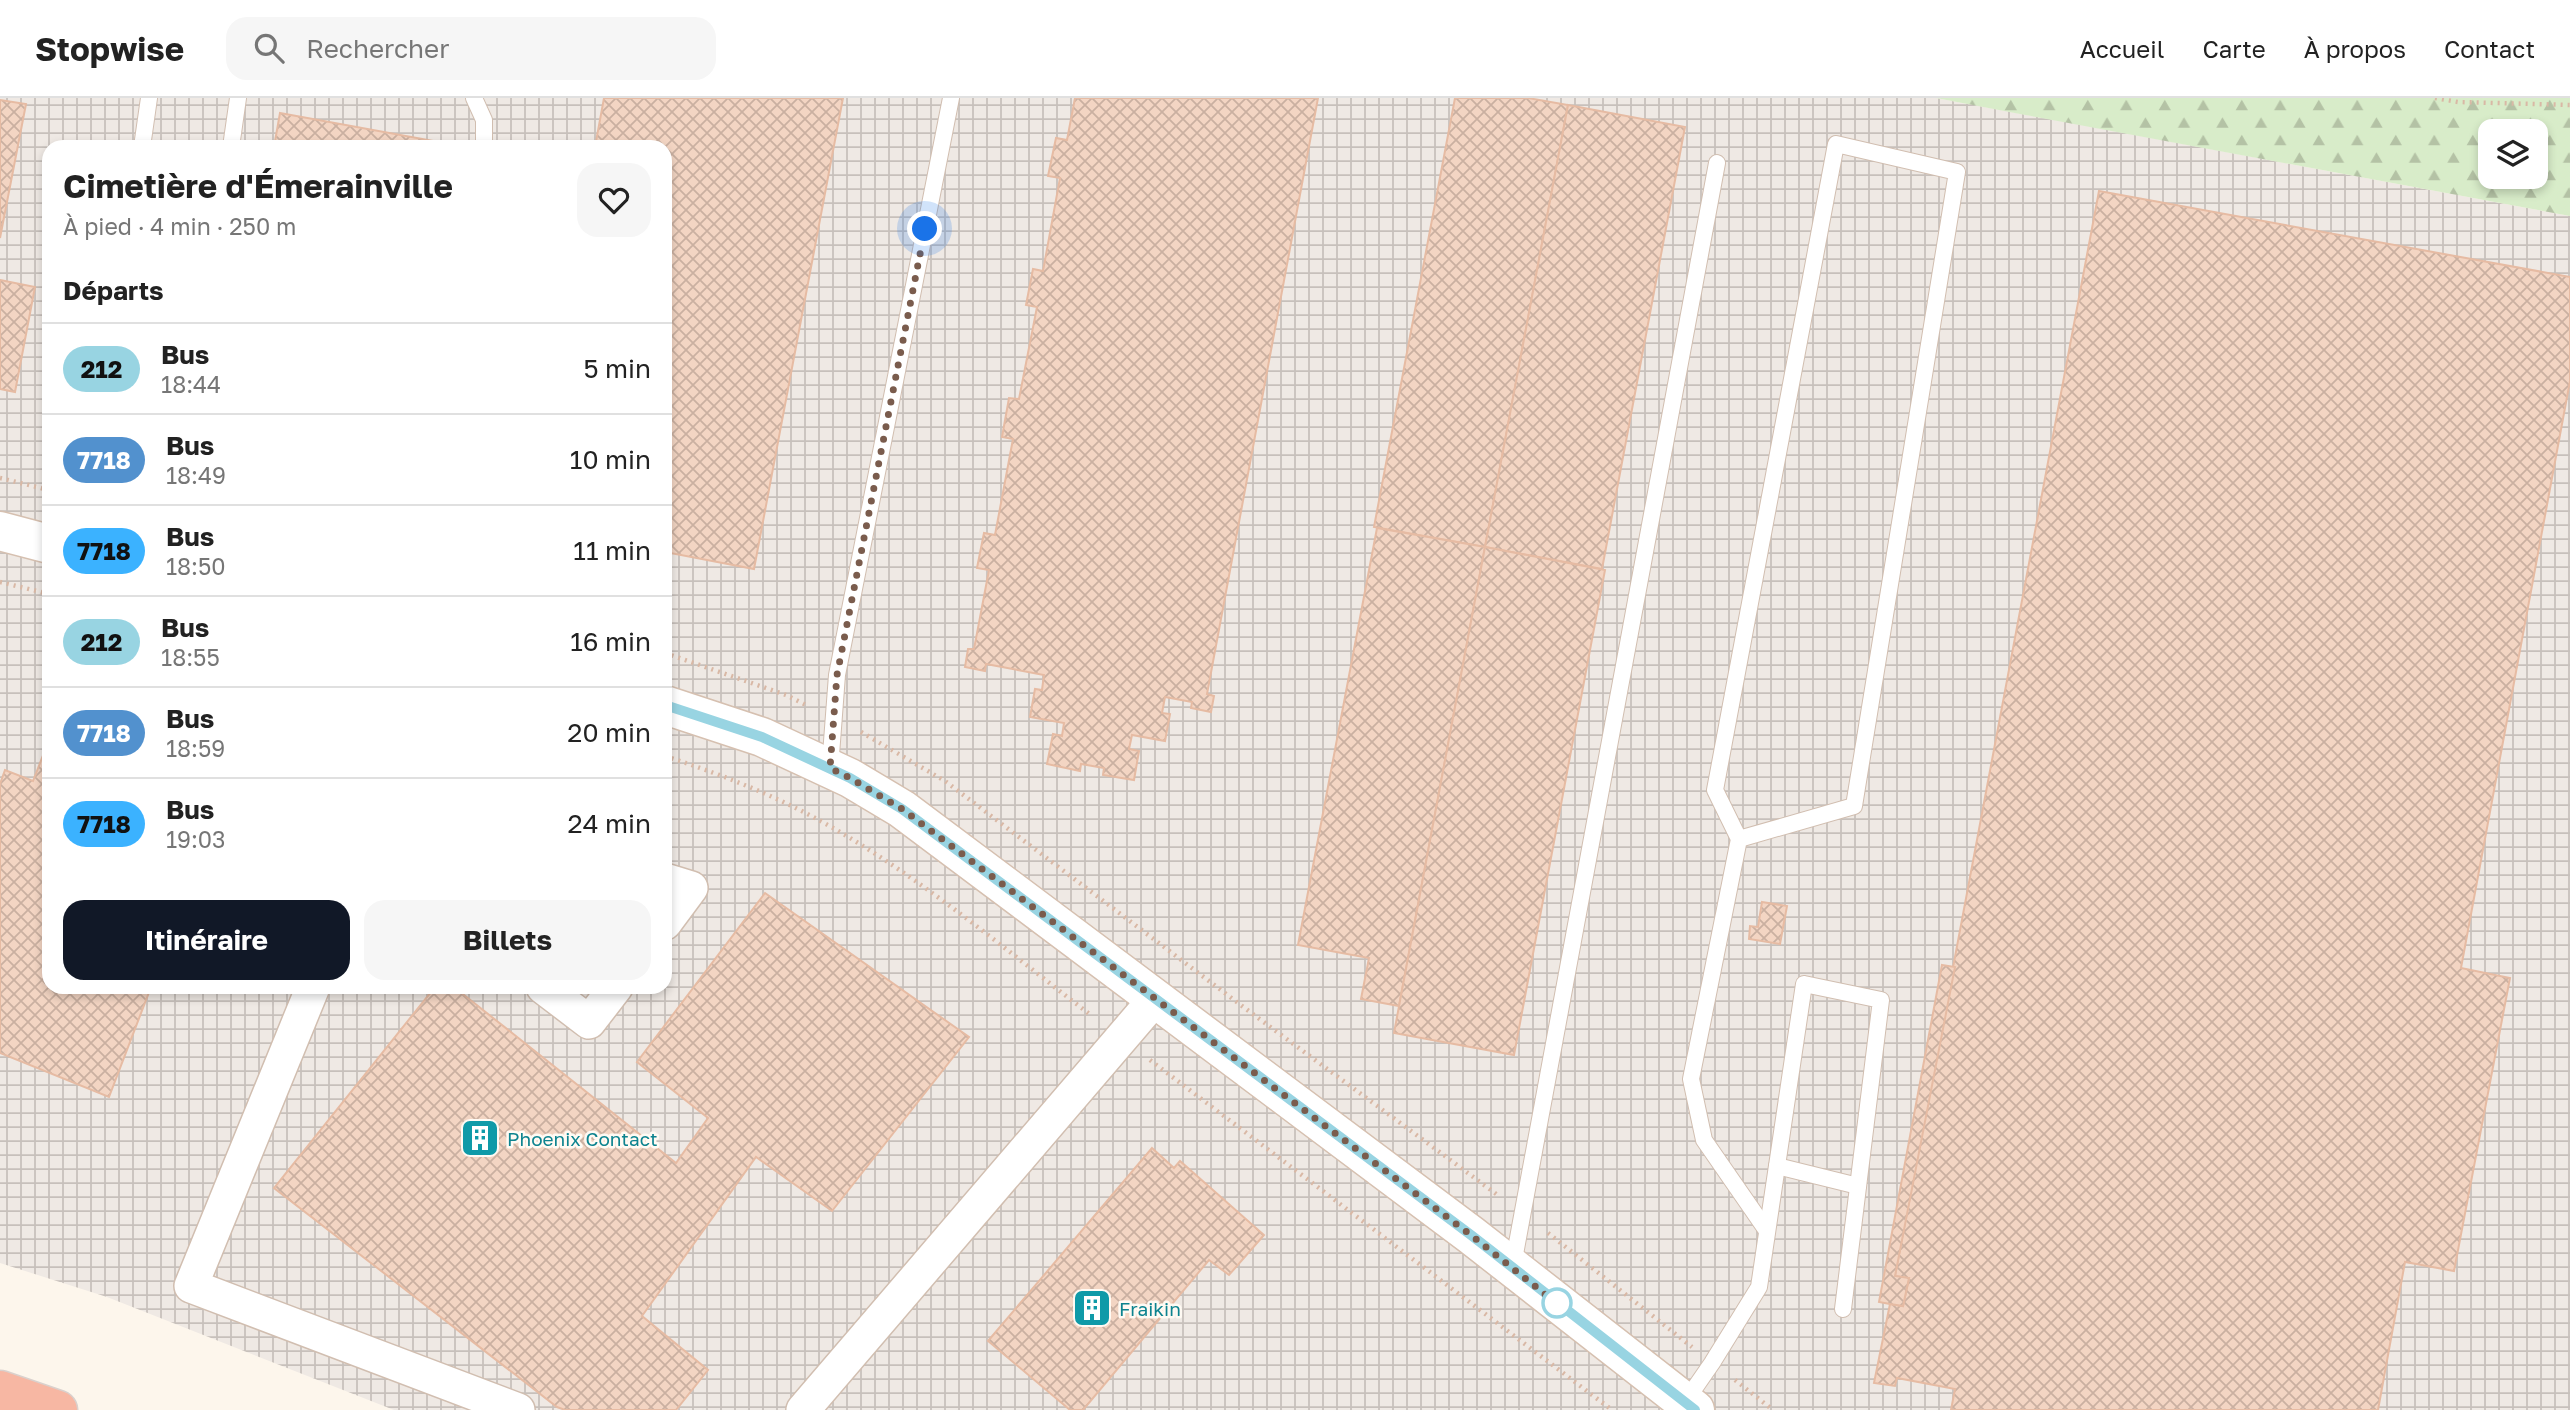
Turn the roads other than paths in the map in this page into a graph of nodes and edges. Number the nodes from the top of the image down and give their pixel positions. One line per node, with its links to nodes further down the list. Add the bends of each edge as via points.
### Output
1 (149, 98): 5 (lane)
2 (238, 98): 6 (lane)
3 (474, 98): 7 (lane, via 484,120)
4 (951, 98): 12 (lane, via 837,675)
5 (143, 140)
6 (232, 140)
7 (484, 140)
8 (1717, 163): 23 (lane)
9 (0, 531): 10 (main road)
10 (42, 542)
11 (672, 707): 12 (main road, via 762,737)
12 (830, 768): 19 (main road, via 902,809)
13 (1739, 839): 13 (lane, via 1715,790 1836,144 1957,172 1854,806); 22 (lane, via 1691,1079 1704,1140)
14 (672, 882): 15 (street, via 691,888)
15 (672, 914)
16 (310, 994): 28 (street, via 191,1286)
17 (552, 994): 18 (street, via 589,1022)
18 (611, 994)
19 (1155, 999): 23 (main road); 29 (street)
20 (1777, 1166): 21 (lane); 21 (lane, via 1804,984 1881,1000); 22 (lane)
21 (1858, 1186): 24 (lane)
22 (1767, 1231): 26 (lane, via 1759,1287)
23 (1512, 1267): 26 (main road)
24 (1843, 1309)
25 (0, 1390): 27 (highway)
26 (1690, 1406)
27 (58, 1410)
28 (518, 1410)
29 (803, 1410)

